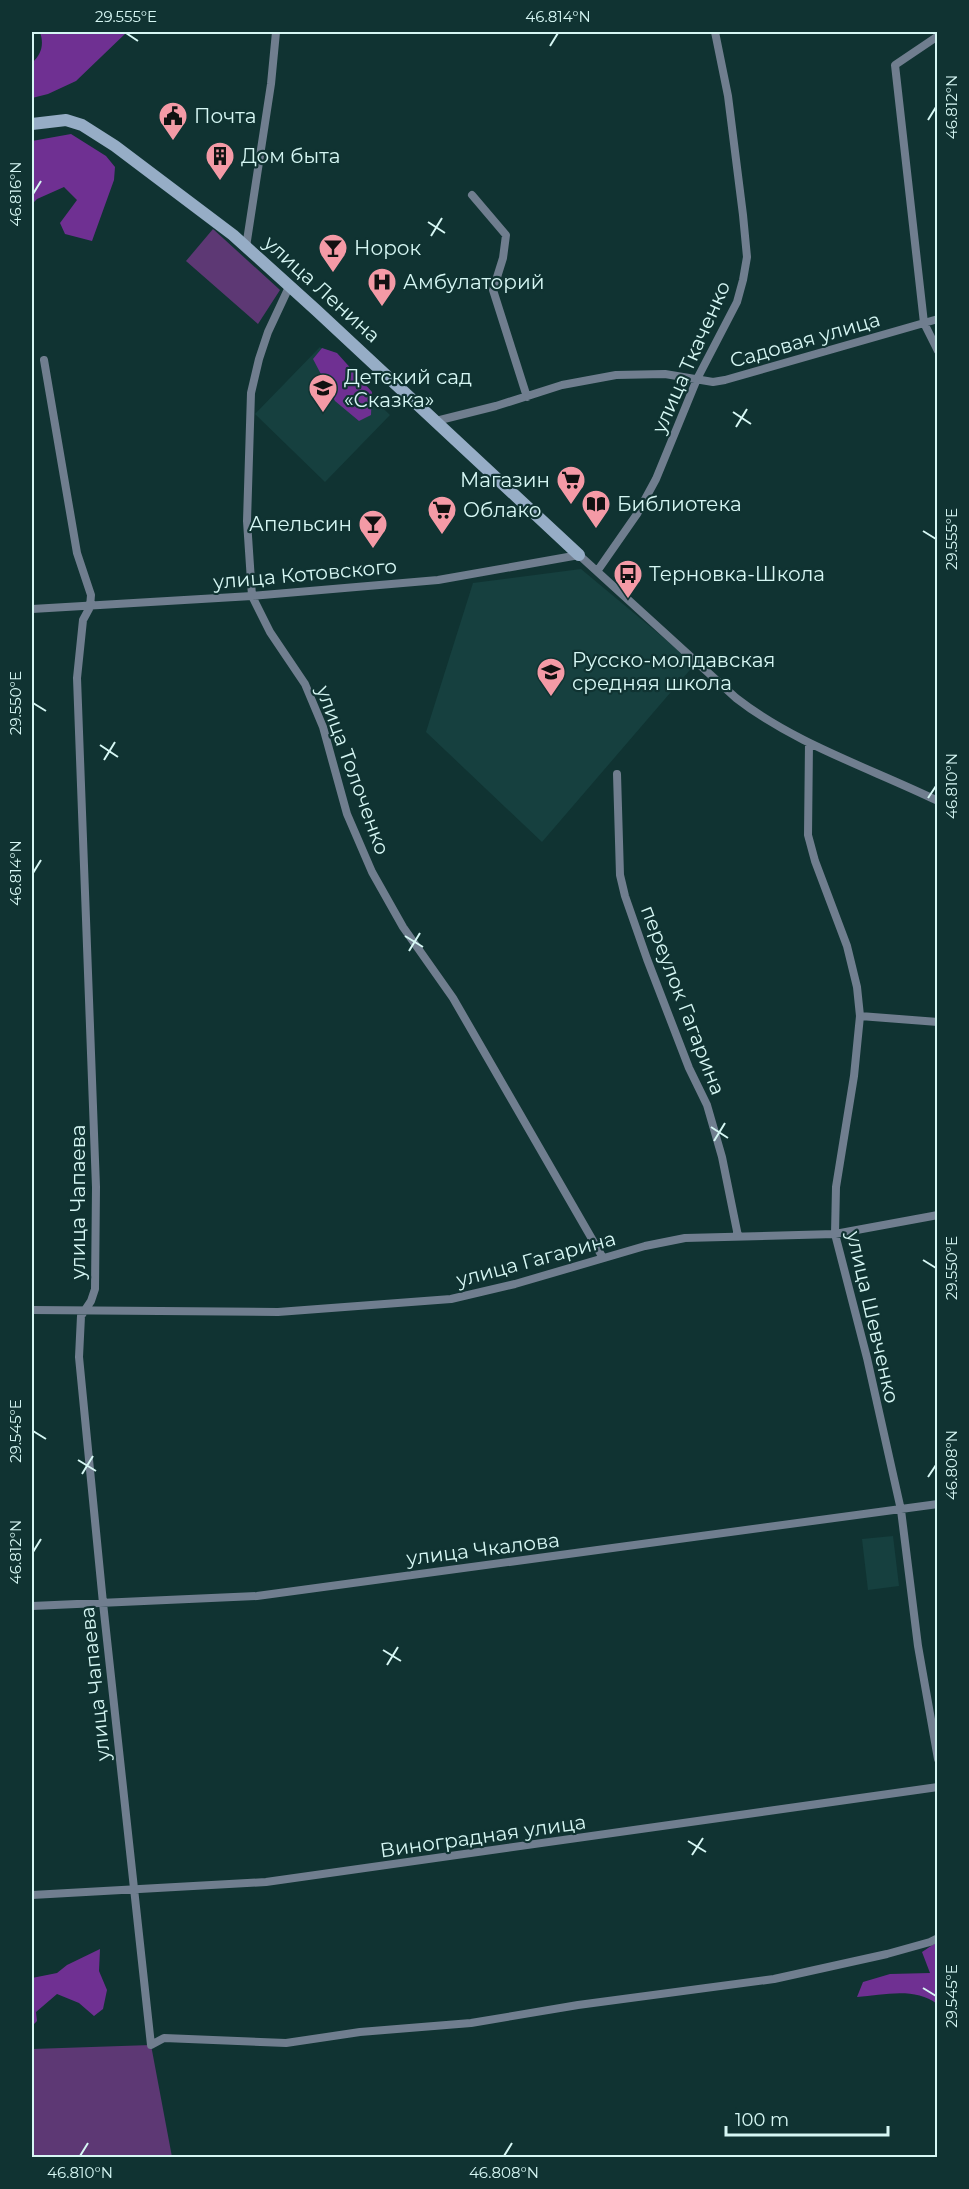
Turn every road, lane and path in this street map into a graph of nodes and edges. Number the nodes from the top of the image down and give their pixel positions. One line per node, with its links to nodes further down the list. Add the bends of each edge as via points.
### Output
1 (276, 32): 6 (street)
2 (715, 32): 12 (street, улица Ткаченко, via 728,96 747,257 737,302)
3 (938, 36): 9 (street, via 895,65)
4 (32, 124): 6 (street, улица Ленина, via 66,120 82,125)
5 (472, 195): 13 (street, via 506,235 493,290)
6 (246, 247): 7 (street, улица Ленина)
7 (289, 287): 14 (street, улица Ленина); 17 (street, улица Толоченко, via 268,332 251,393 247,521)
8 (938, 319): 9 (street, Садовая улица)
9 (924, 322): 10 (street); 12 (street, Садовая улица, via 725,380)
10 (938, 351)
11 (44, 360): 18 (street, via 77,553 91,595)
12 (697, 379): 13 (street, Садовая улица, via 665,374 616,375 562,385); 16 (street, улица Ткаченко, via 656,479)
13 (526, 397): 14 (street, Садовая улица)
14 (436, 421): 15 (street, улица Ленина)
15 (579, 555): 16 (street, улица Ленина); 17 (street, улица Котовского, via 438,580)
16 (598, 570): 20 (street, улица Ленина, via 736,698 759,716)
17 (252, 596): 18 (street, улица Котовского); 28 (street, улица Толоченко, via 270,632 305,684 323,727 347,814 372,872 403,927 453,998)
18 (90, 607): 19 (street, улица Котовского); 29 (street, улица Чапаева, via 83,620 77,678 96,1187 95,1288)
19 (32, 609)
20 (809, 742): 22 (street, улица Ленина); 23 (street, улица Шевченко, via 808,836 847,946)
21 (617, 774): 27 (street, переулок Гагарина, via 620,875 706,1105 722,1157)
22 (938, 801)
23 (860, 1016): 24 (street); 26 (street, улица Шевченко, via 836,1187)
24 (938, 1023)
25 (938, 1215): 26 (street, улица Гагарина)
26 (834, 1234): 27 (street, улица Гагарина); 32 (street, улица Шевченко)
27 (738, 1236): 28 (street, улица Гагарина, via 685,1238)
28 (603, 1258): 29 (street, улица Гагарина, via 451,1299 278,1312)
29 (85, 1309): 30 (street, улица Гагарина); 33 (street, улица Чапаева, via 79,1324 79,1357)
30 (32, 1310)
31 (938, 1504): 32 (street, улица Чкалова)
32 (901, 1510): 33 (street, улица Чкалова, via 257,1596); 35 (street, улица Шевченко, via 918,1646)
33 (103, 1603): 34 (street, улица Чкалова); 37 (street, улица Чапаева)
34 (32, 1606)
35 (938, 1759)
36 (938, 1787): 37 (street, Виноградная улица, via 287,1880)
37 (135, 1890): 38 (street, Виноградная улица); 39 (street, улица Чапаева, via 151,2045 164,2038 286,2043 471,2023 774,1979 887,1954)
38 (32, 1895)
39 (938, 1938)

